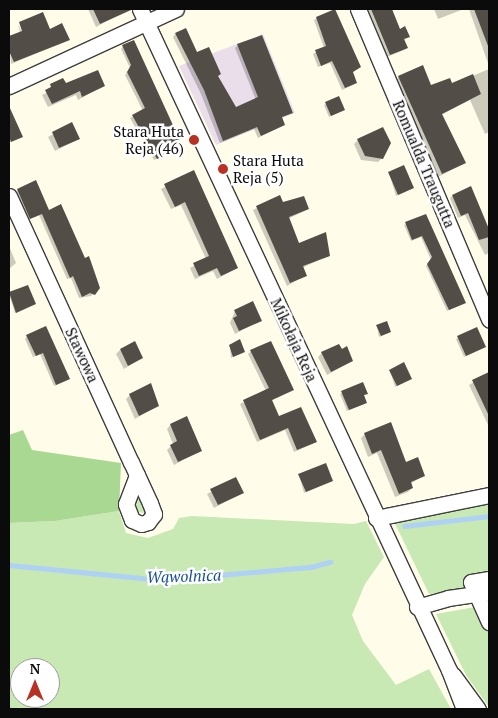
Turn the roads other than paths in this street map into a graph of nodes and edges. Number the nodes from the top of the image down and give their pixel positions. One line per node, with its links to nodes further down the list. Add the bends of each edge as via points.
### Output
1 (176, 9): 3 (street)
2 (358, 9): 6 (street, Romualda Traugutta)
3 (143, 15): 4 (street); 9 (street, Mikołaja Reja)
4 (9, 86)
5 (9, 196): 7 (street, Stawowa)
6 (489, 319)
7 (137, 475): 7 (street, Stawowa, via 154,514 148,522 136,523 127,510 127,498)
8 (489, 495): 9 (street)
9 (376, 518): 12 (street, Mikołaja Reja)
10 (489, 579): 11 (street, via 471,582)
11 (482, 593): 12 (street); 13 (street)
12 (417, 607): 14 (street, Mikołaja Reja)
13 (489, 622)
14 (449, 670): 15 (street, Mikołaja Reja); 16 (street, Mikołaja Reja)
15 (461, 707)
16 (478, 709)

